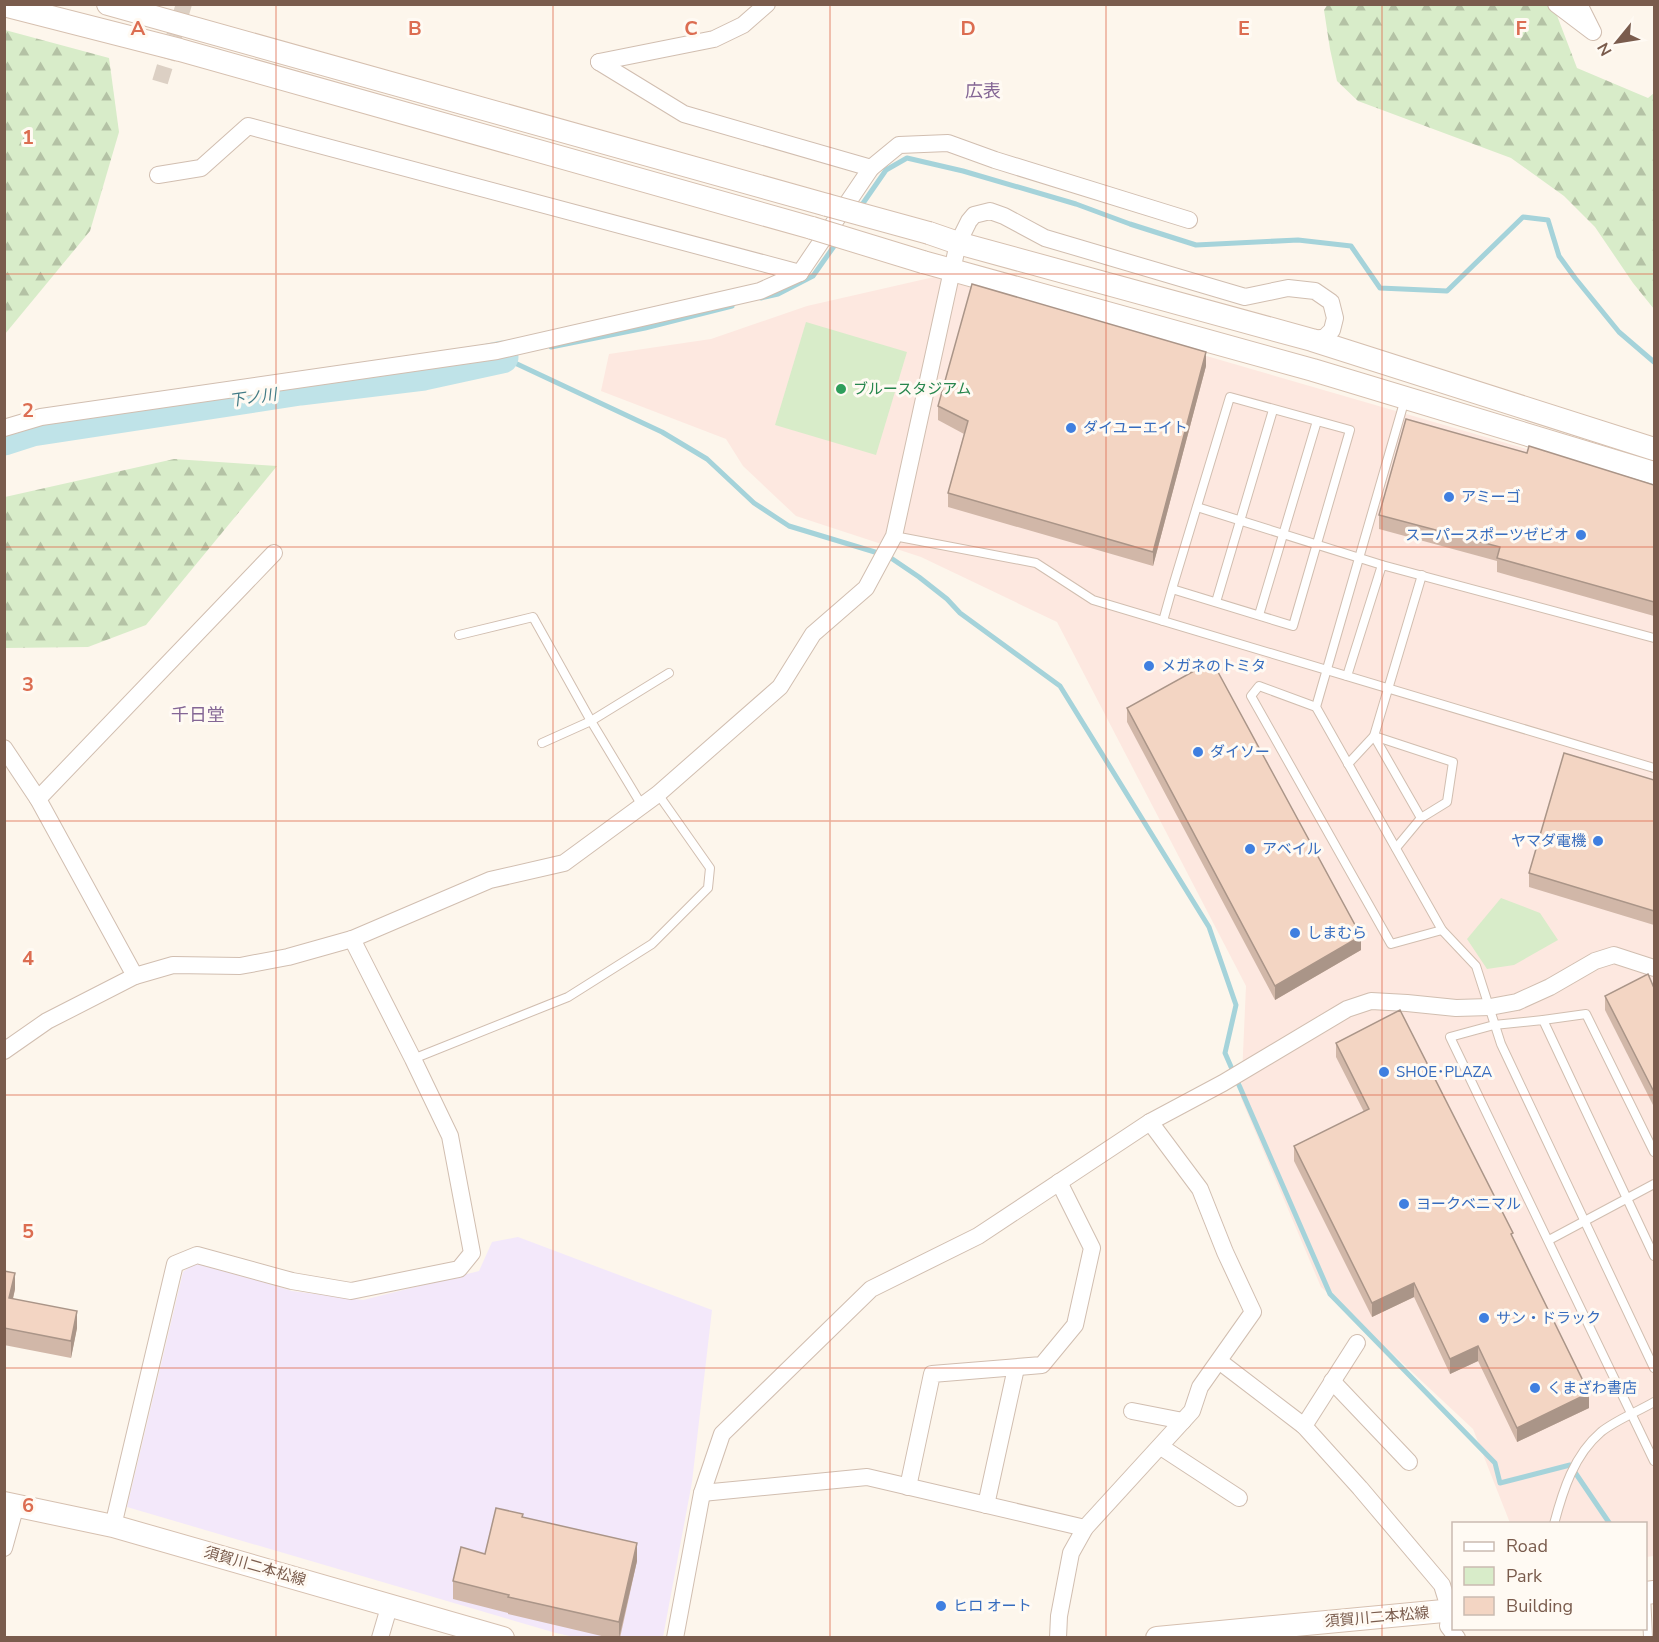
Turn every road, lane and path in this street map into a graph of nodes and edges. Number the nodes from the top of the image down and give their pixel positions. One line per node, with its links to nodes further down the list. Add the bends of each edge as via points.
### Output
1 (108, 4): 9 (street, bridge)
2 (767, 4): 6 (street, via 743,25 714,39 599,62 684,114)
3 (1556, 4): 4 (street, via 1593,32)
4 (1579, 4)
5 (4, 5): 10 (street, bridge, via 180,50)
6 (871, 168): 8 (street, via 899,145 948,143); 11 (street)
7 (158, 175): 11 (street, via 201,168 248,126)
8 (1189, 220)
9 (958, 243): 10 (street); 12 (street); 12 (street, via 974,215 990,211 1045,238 1245,297 1288,288 1315,291 1330,302 1335,318 1325,337)
10 (952, 270): 13 (street); 22 (street)
11 (800, 273): 16 (street, via 760,291 497,351 41,417)
12 (1312, 340): 17 (street)
13 (1406, 398): 18 (street); 25 (lane)
14 (1273, 410): 15 (lane); 19 (lane, via 1230,397); 20 (lane)
15 (1317, 422): 21 (lane); 23 (lane, via 1350,430)
16 (4, 428)
17 (1654, 449)
18 (1654, 473)
19 (1197, 507): 20 (lane); 28 (lane)
20 (1240, 520): 21 (lane); 29 (lane)
21 (1284, 534): 23 (lane); 30 (lane)
22 (894, 536): 31 (lane, via 1036,563 1094,600); 45 (street, via 866,588 813,634 780,687)
23 (1318, 544): 25 (lane); 30 (lane, via 1293,626)
24 (274, 553): 46 (street)
25 (1359, 557): 26 (lane); 34 (lane)
26 (1382, 564): 27 (lane); 36 (lane)
27 (1422, 575): 33 (lane); 37 (lane)
28 (1172, 590): 29 (lane); 31 (lane)
29 (1216, 602): 30 (lane)
30 (1259, 615)
31 (1163, 621): 34 (lane)
32 (459, 635): 39 (lane, via 533,616)
33 (1654, 638)
34 (1326, 670): 36 (lane); 38 (lane)
35 (669, 673): 39 (lane)
36 (1347, 676): 37 (lane)
37 (1388, 688): 40 (lane); 44 (lane)
38 (1316, 707): 43 (lane); 50 (lane, via 1259,686 1251,696 1391,944)
39 (591, 721): 41 (lane); 47 (lane)
40 (1374, 736): 43 (lane); 48 (lane); 48 (lane, via 1454,762 1447,802)
41 (542, 743)
42 (4, 748): 46 (street)
43 (1348, 764): 49 (lane)
44 (1654, 768)
45 (658, 794): 47 (street); 58 (lane, via 710,867 708,888 652,944 568,997)
46 (38, 799): 53 (street)
47 (641, 804): 51 (street, via 564,863 490,880)
48 (1421, 818): 49 (lane)
49 (1396, 848): 50 (lane)
50 (1442, 930): 54 (lane, via 1476,966)
51 (352, 939): 53 (street, via 240,966 173,965); 58 (street)
52 (1654, 968): 54 (street, via 1614,955 1517,1002)
53 (135, 976): 57 (street, via 47,1021)
54 (1490, 1007): 56 (lane); 59 (street, via 1371,1001 1347,1009)
55 (1543, 1020): 56 (lane); 60 (lane, via 1586,1014); 63 (lane)
56 (1494, 1025): 64 (lane); 65 (lane, via 1450,1037)
57 (4, 1051)
58 (413, 1059): 87 (street, via 450,1136 472,1253 459,1269 351,1290 292,1281 197,1255 175,1264)
59 (1150, 1122): 61 (street); 68 (street, via 1200,1189 1253,1312)
60 (1654, 1152)
61 (1059, 1182): 69 (street, via 1092,1248 1075,1325 1042,1365); 82 (street, via 978,1236 871,1289 722,1434)
62 (1654, 1185): 63 (lane)
63 (1628, 1198): 64 (lane); 66 (lane)
64 (1583, 1221): 65 (lane); 70 (lane)
65 (1549, 1240): 74 (lane)
66 (1654, 1256)
67 (1357, 1344): 71 (street)
68 (1219, 1361): 75 (street); 76 (street)
69 (1016, 1368): 81 (street, via 932,1374); 85 (street)
70 (1654, 1368)
71 (1332, 1382): 76 (street); 80 (street)
72 (1654, 1402): 74 (lane)
73 (1132, 1411): 75 (street)
74 (1633, 1414): 77 (lane); 86 (lane, via 1602,1432 1580,1454 1561,1496)
75 (1183, 1421): 78 (street)
76 (1304, 1426): 91 (street, via 1442,1584)
77 (1651, 1442): 79 (lane)
78 (1161, 1447): 83 (street); 88 (street)
79 (1654, 1461)
80 (1409, 1462)
81 (908, 1487): 82 (street, via 867,1477); 85 (street)
82 (702, 1492): 95 (street)
83 (1239, 1497)
84 (10, 1504): 87 (street, 須賀川二本松線); 89 (street)
85 (986, 1505): 88 (street)
86 (1554, 1522)
87 (113, 1526): 90 (street, 須賀川二本松線)
88 (1085, 1528): 96 (street, via 1071,1553)
89 (4, 1548)
90 (390, 1604): 93 (street); 94 (street, 須賀川二本松線)
91 (1452, 1611): 97 (street, 須賀川二本松線); 98 (street, via 1448,1626)
92 (1647, 1616): 99 (lane)
93 (380, 1638)
94 (503, 1638)
95 (675, 1638)
96 (1058, 1638)
97 (1156, 1638)
98 (1457, 1638)
99 (1648, 1638)

